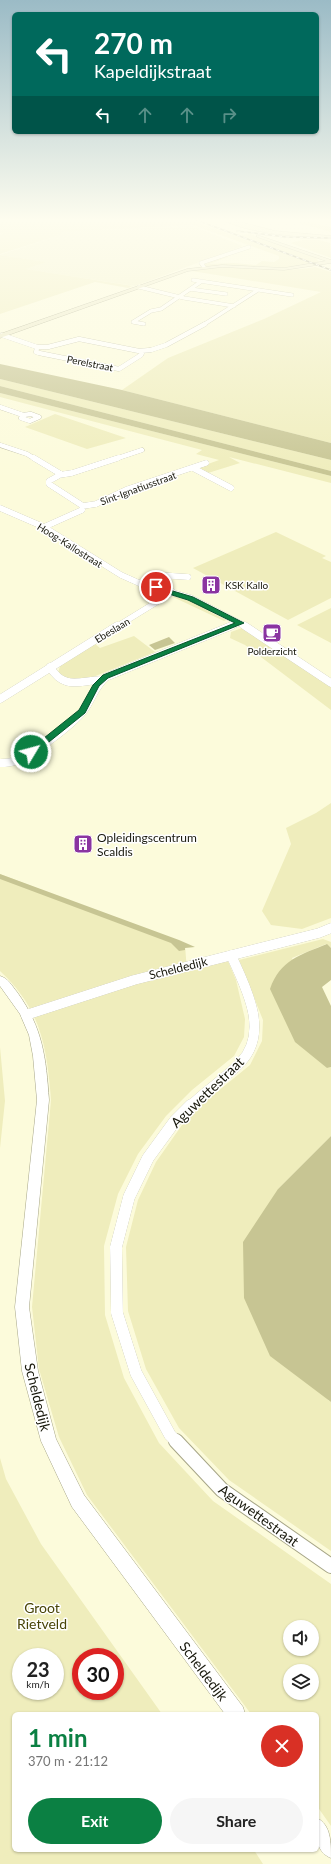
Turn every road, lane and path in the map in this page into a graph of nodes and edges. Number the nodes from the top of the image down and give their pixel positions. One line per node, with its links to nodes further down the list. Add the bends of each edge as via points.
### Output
1 (88, 305): 6 (main road)
2 (167, 305): 5 (street, via 133,322)
3 (228, 305): 4 (street)
4 (234, 306): 8 (street, via 178,340)
5 (144, 324)
6 (1, 336): 7 (street)
7 (38, 347): 8 (street, via 50,347 79,339); 8 (street, Perelstraat, via 36,352 39,353 119,368 141,355)
8 (143, 351)
9 (0, 407): 10 (street)
10 (23, 415)
11 (0, 445): 15 (street, via 27,454)
12 (142, 450): 15 (street, via 72,473)
13 (206, 463): 14 (street, Sint-Ignatiusstraat)
14 (193, 468): 16 (street); 17 (street, Sint-Ignatiusstraat, via 128,489 96,504)
15 (59, 474): 17 (street, Sint-Ignatiusstraat, via 49,480 49,484)
16 (230, 488)
17 (83, 506): 19 (street, Sint-Ignatiusstraat, via 82,510)
18 (0, 508): 19 (street, Hoog-Kallostraat)
19 (44, 527): 21 (street, Hoog-Kallostraat, via 105,566)
20 (188, 577): 21 (street, via 157,575)
21 (139, 583): 22 (street, Hoog-Kallostraat)
22 (173, 592): 23 (street, Hoog-Kallostraat); 24 (street, Ebeslaan)
23 (240, 623): 25 (street); 26 (street, Hoog-Kallostraat)
24 (50, 667): 25 (street, via 56,677 63,682 80,684); 27 (street, Ebeslaan)
25 (101, 680): 28 (street, via 87,705 76,718 26,756 13,762)
26 (331, 683)
27 (0, 699)
28 (0, 763)
29 (331, 929): 30 (street, Scheldedijk)
30 (231, 955): 32 (street, Scheldedijk, via 152,974 70,999); 33 (street, Aguwettestraat, via 242,979 254,1020 254,1039 242,1061 175,1121 148,1158 129,1197 116,1247 117,1313 136,1373 170,1435 222,1490)
31 (0, 980): 32 (street)
32 (28, 1019): 34 (street, Scheldedijk, via 37,1043 43,1100 22,1307 30,1371 49,1441 78,1501)
33 (331, 1566)
34 (235, 1712)
35 (319, 1831): 36 (street)
36 (331, 1848)

